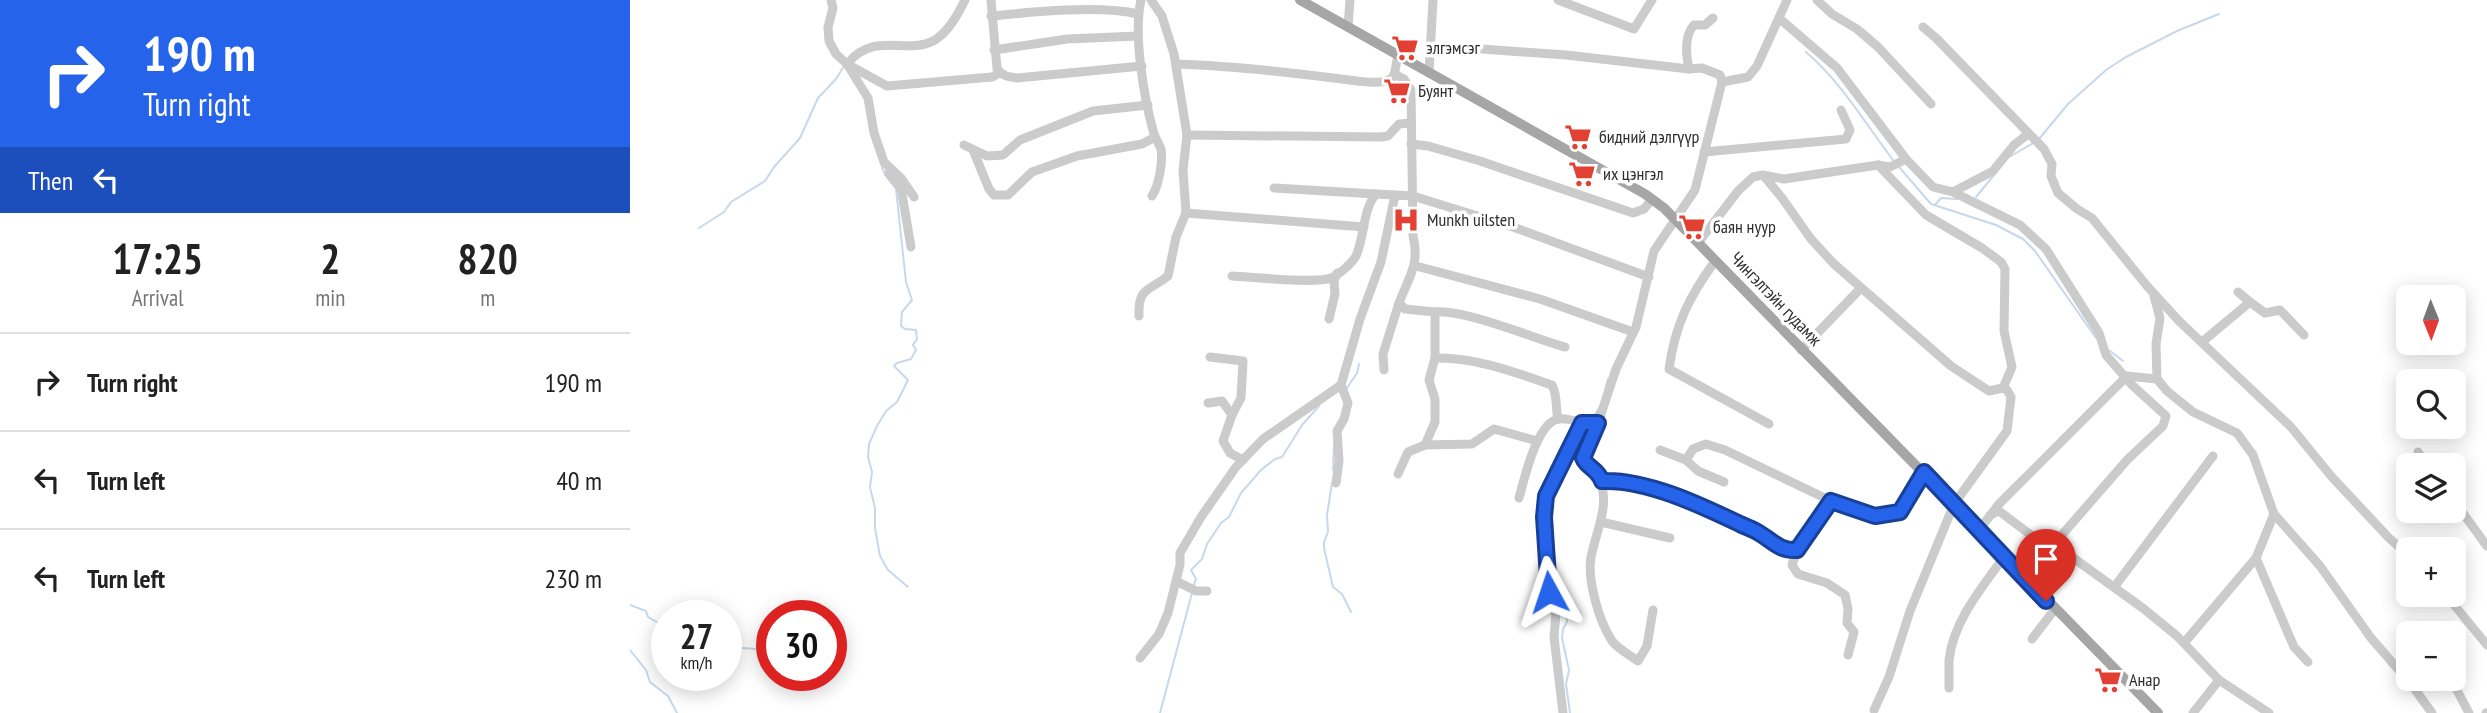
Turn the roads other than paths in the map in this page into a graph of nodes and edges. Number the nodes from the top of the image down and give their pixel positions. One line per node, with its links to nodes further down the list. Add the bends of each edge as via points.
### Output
1 (831, 0): 23 (street, via 829,41)
2 (965, 0): 23 (street, via 947,29 933,41 875,45 855,54)
3 (991, 0): 14 (street)
4 (1141, 0): 13 (street)
5 (1151, 0): 24 (street)
6 (1300, 0): 17 (main road, Чингэлтэйн гудамж)
7 (1350, 0): 17 (street)
8 (1433, 0): 21 (street)
9 (1558, 0): 10 (street, via 1633,29)
10 (1652, 0)
11 (1816, 0): 31 (street, via 1878,47)
12 (1789, 1): 16 (street)
13 (1138, 14): 14 (street, via 1074,11); 19 (street)
14 (991, 16): 20 (street)
15 (1713, 18): 26 (street, via 1689,29)
16 (1780, 19): 30 (street, via 1748,78); 42 (street, via 1837,68)
17 (1348, 27): 22 (main road, Чингэлтэйн гудамж)
18 (1923, 27): 35 (street)
19 (1138, 36): 20 (street, via 1067,39); 25 (street)
20 (995, 50): 27 (street)
21 (1431, 54): 26 (street, via 1440,47 1482,49); 28 (street)
22 (1398, 55): 28 (main road, Чингэлтэйн гудамж); 29 (street)
23 (847, 64): 27 (street, via 887,86); 43 (street, via 868,98)
24 (1177, 64): 29 (street, via 1296,71 1361,81 1390,81); 36 (street)
25 (1142, 66): 27 (street, via 1017,78); 32 (street)
26 (1689, 69): 30 (street, via 1720,75)
27 (999, 73)
28 (1429, 73): 53 (main road, Чингэлтэйн гудамж)
29 (1394, 74): 34 (street, via 1409,86)
30 (1722, 82): 41 (street)
31 (1931, 104)
32 (1148, 105): 37 (street); 40 (street, via 1093,111 1020,140 1003,155 987,156)
33 (1841, 110): 41 (street, via 1850,130 1846,139)
34 (1410, 123): 36 (street, via 1399,124 1381,137); 38 (street)
35 (2028, 134): 47 (street, via 1993,171); 66 (street, via 2052,164 2058,193 2092,218)
36 (1187, 135): 54 (street, via 1183,170)
37 (1155, 137): 40 (street, via 1038,170 1008,195 994,195 989,189); 50 (street, via 1161,149)
38 (1411, 144): 51 (street); 53 (street, via 1480,161 1633,214)
39 (964, 145): 40 (street)
40 (973, 150)
41 (1704, 152): 55 (street, via 1695,190)
42 (1906, 159): 44 (street, via 1889,167); 47 (street, via 1933,187)
43 (884, 162): 52 (street); 58 (street, via 901,188)
44 (1878, 166): 45 (street, via 1784,179); 83 (street, via 1926,215 1982,248 2005,269 2004,331 2012,367)
45 (1762, 175): 57 (street, via 1738,191); 64 (street, via 1811,239)
46 (1274, 188): 48 (street)
47 (1952, 192): 80 (street, via 2020,225 2046,248 2099,333 2106,355)
48 (1376, 194): 49 (street); 56 (street, via 1369,202)
49 (1395, 195): 51 (street); 82 (street, via 1381,262)
50 (1152, 196)
51 (1413, 196): 60 (street); 63 (street)
52 (914, 197)
53 (1652, 199): 55 (main road, Чингэлтэйн гудамж)
54 (1186, 213): 56 (street); 70 (street, via 1168,276 1143,293)
55 (1676, 220): 57 (main road, Чингэлтэйн гудамж); 63 (street, via 1654,251)
56 (1364, 228): 61 (street, via 1357,254)
57 (1698, 243): 59 (main road, Чингэлтэйн гудамж)
58 (911, 247)
59 (1715, 261): 76 (main road, Чингэлтэйн гудамж); 89 (street, via 1683,313 1669,369)
60 (1416, 266): 68 (street); 72 (street, via 1540,299)
61 (1337, 274): 62 (street, via 1312,280); 71 (street)
62 (1232, 276)
63 (1649, 277): 72 (street)
64 (1860, 289): 76 (street); 83 (street, via 1951,366 1989,391)
65 (2238, 292): 67 (street)
66 (2153, 293): 74 (street); 81 (street, via 2160,318 2155,344)
67 (2250, 302): 73 (street, via 2265,313 2280,310); 74 (street)
68 (1399, 303): 69 (street, via 1405,309); 79 (street, via 1383,354)
69 (1435, 312): 75 (street); 78 (street)
70 (1139, 316)
71 (1329, 319)
72 (1633, 332): 88 (street)
73 (2304, 335)
74 (2202, 342): 111 (street, via 2291,427)
75 (1565, 347)
76 (1801, 350): 96 (main road, Чингэлтэйн гудамж)
77 (1210, 357): 85 (street, via 1243,361 1241,398)
78 (1435, 358): 86 (street, via 1453,357 1501,368 1552,385); 91 (street, via 1429,380 1435,422)
79 (1384, 370)
80 (2127, 376): 81 (street); 105 (street); 110 (street, via 2166,416 2163,426)
81 (2157, 379): 104 (street, via 2193,412 2237,433 2253,455)
82 (1341, 385): 94 (street, via 1264,439); 100 (street, via 1348,403 1337,431)
83 (2003, 388): 103 (street, via 2011,397 2007,431)
84 (1208, 403): 85 (street, via 1222,401)
85 (1232, 415): 94 (street, via 1223,441 1230,453)
86 (1558, 419): 87 (street); 90 (street, via 1549,423)
87 (1582, 423): 88 (street); 132 (street, via 1546,496 1544,517)
88 (1598, 423): 98 (street, via 1583,458)
89 (1769, 424)
90 (1537, 441): 91 (street, via 1494,429 1472,444); 101 (street)
91 (1424, 445): 97 (street, via 1408,452)
92 (1660, 450): 95 (street)
93 (2213, 456): 117 (street)
94 (1243, 460): 116 (street, via 1180,553)
95 (1686, 460): 99 (street, via 1698,471); 102 (street, via 1693,449 1706,444)
96 (1924, 472): 102 (street, via 1900,512 1875,516); 103 (main road, Чингэлтэйн гудамж)
97 (1398, 474)
98 (1602, 481): 107 (street); 113 (street, via 1617,480 1711,509 1786,550)
99 (1724, 482)
100 (1336, 483)
101 (1519, 498)
102 (1831, 501): 113 (street)
103 (1954, 504): 108 (main road, Чингэлтэйн гудамж); 131 (street)
104 (2274, 514): 115 (street); 136 (street, via 2320,566)
105 (1990, 515): 108 (street); 110 (street, via 1999,511 2048,548)
106 (2466, 517): 112 (street)
107 (1601, 522): 109 (street); 121 (street, via 1591,559 1598,614 1613,643 1638,661 1647,646)
108 (1979, 530): 114 (main road, Чингэлтэйн гудамж)
109 (1670, 538)
110 (2054, 544): 117 (street)
111 (2396, 544)
112 (2487, 546)
113 (1797, 550): 125 (street, via 1792,565 1798,574 1827,583 1845,595 1847,623 1854,632)
114 (2004, 557): 120 (main road, Чингэлтэйн гудамж); 129 (street, via 1956,632)
115 (2256, 558): 123 (street); 127 (street, via 2294,647)
116 (1176, 581): 118 (street); 126 (street, via 1159,634)
117 (2115, 586): 123 (street)
118 (1207, 591)
119 (2455, 607): 124 (street)
120 (2054, 609): 122 (street); 133 (main road, Чингэлтэйн гудамж)
121 (1653, 610)
122 (2032, 639)
123 (2184, 643): 128 (street)
124 (2487, 645)
125 (1848, 655)
126 (1140, 658)
127 (2308, 662)
128 (2219, 680): 134 (street); 135 (street)
129 (1950, 688)
130 (2457, 691): 137 (street)
131 (1874, 710)
132 (1563, 713)
133 (2158, 713)
134 (2193, 713)
135 (2269, 713)
136 (2432, 713)
137 (2469, 713)

